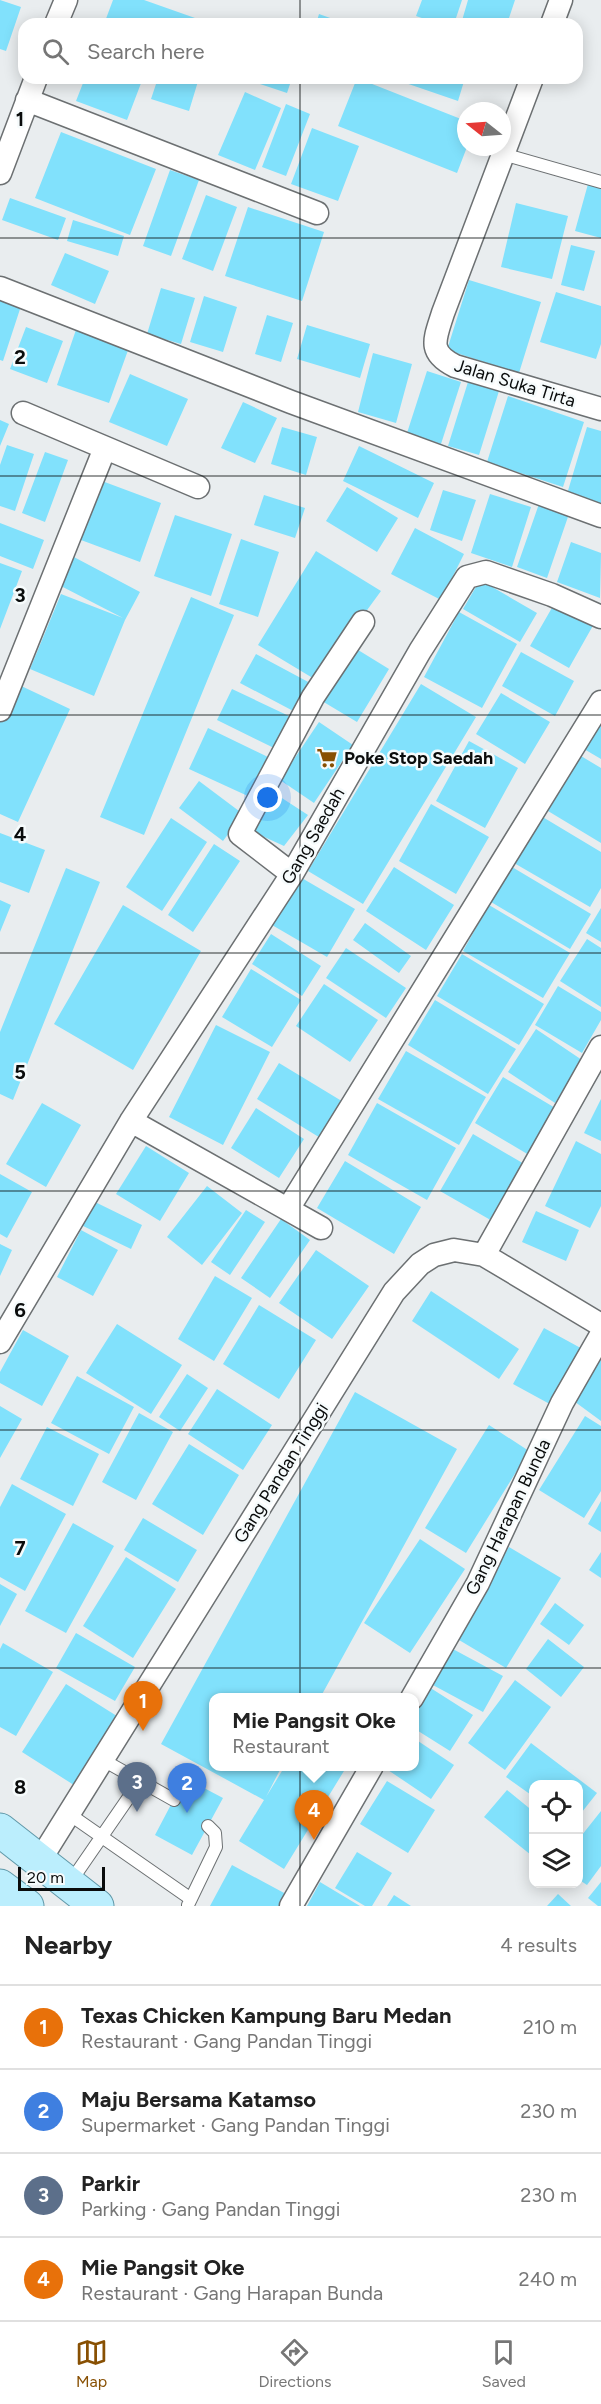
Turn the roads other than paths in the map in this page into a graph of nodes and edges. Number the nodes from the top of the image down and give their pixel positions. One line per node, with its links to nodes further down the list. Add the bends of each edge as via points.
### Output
1 (66, 0): 3 (street)
2 (561, 0): 4 (street)
3 (58, 18)
4 (554, 18)
5 (34, 84): 7 (street)
6 (530, 84): 8 (street)
7 (27, 100): 11 (street); 13 (street)
8 (511, 133)
9 (502, 156): 15 (street, Jalan Suka Tirta, via 443,313 435,342 437,353 455,366)
10 (510, 156): 12 (lane)
11 (0, 173)
12 (601, 182)
13 (317, 213)
14 (0, 288): 19 (street, via 291,402)
15 (601, 409)
16 (23, 412): 17 (street)
17 (105, 448): 18 (street); 23 (street)
18 (198, 487)
19 (601, 516)
20 (601, 617): 24 (street, Gang Saedah, via 486,572 467,577)
21 (363, 622): 24 (street, via 313,697 240,834)
22 (601, 702): 27 (street)
23 (0, 710)
24 (292, 874): 26 (street, Gang Saedah)
25 (601, 1047): 29 (street)
26 (131, 1121): 27 (street); 32 (street, Gang Saedah)
27 (288, 1209): 28 (street)
28 (321, 1228)
29 (484, 1255): 30 (street, Gang Pandan Tinggi); 34 (street, Gang Pandan Tinggi, via 454,1250 434,1255 394,1292)
30 (601, 1325)
31 (601, 1335): 33 (street, Gang Harapan Bunda, via 562,1403 478,1583)
32 (0, 1342)
33 (415, 1693)
34 (103, 1760): 36 (lane); 38 (street, Gang Pandan Tinggi)
35 (370, 1771): 48 (street)
36 (140, 1781): 37 (lane); 41 (lane)
37 (174, 1800)
38 (69, 1814): 41 (lane); 42 (street, Gang Pandan Tinggi)
39 (208, 1826): 45 (lane, via 215,1833 216,1846)
40 (0, 1830): 42 (main road)
41 (103, 1838): 43 (lane); 45 (lane)
42 (40, 1860): 43 (main road)
43 (69, 1884): 47 (main road)
44 (0, 1886): 46 (main road)
45 (190, 1903)
46 (27, 1906)
47 (97, 1906)
48 (291, 1906)

